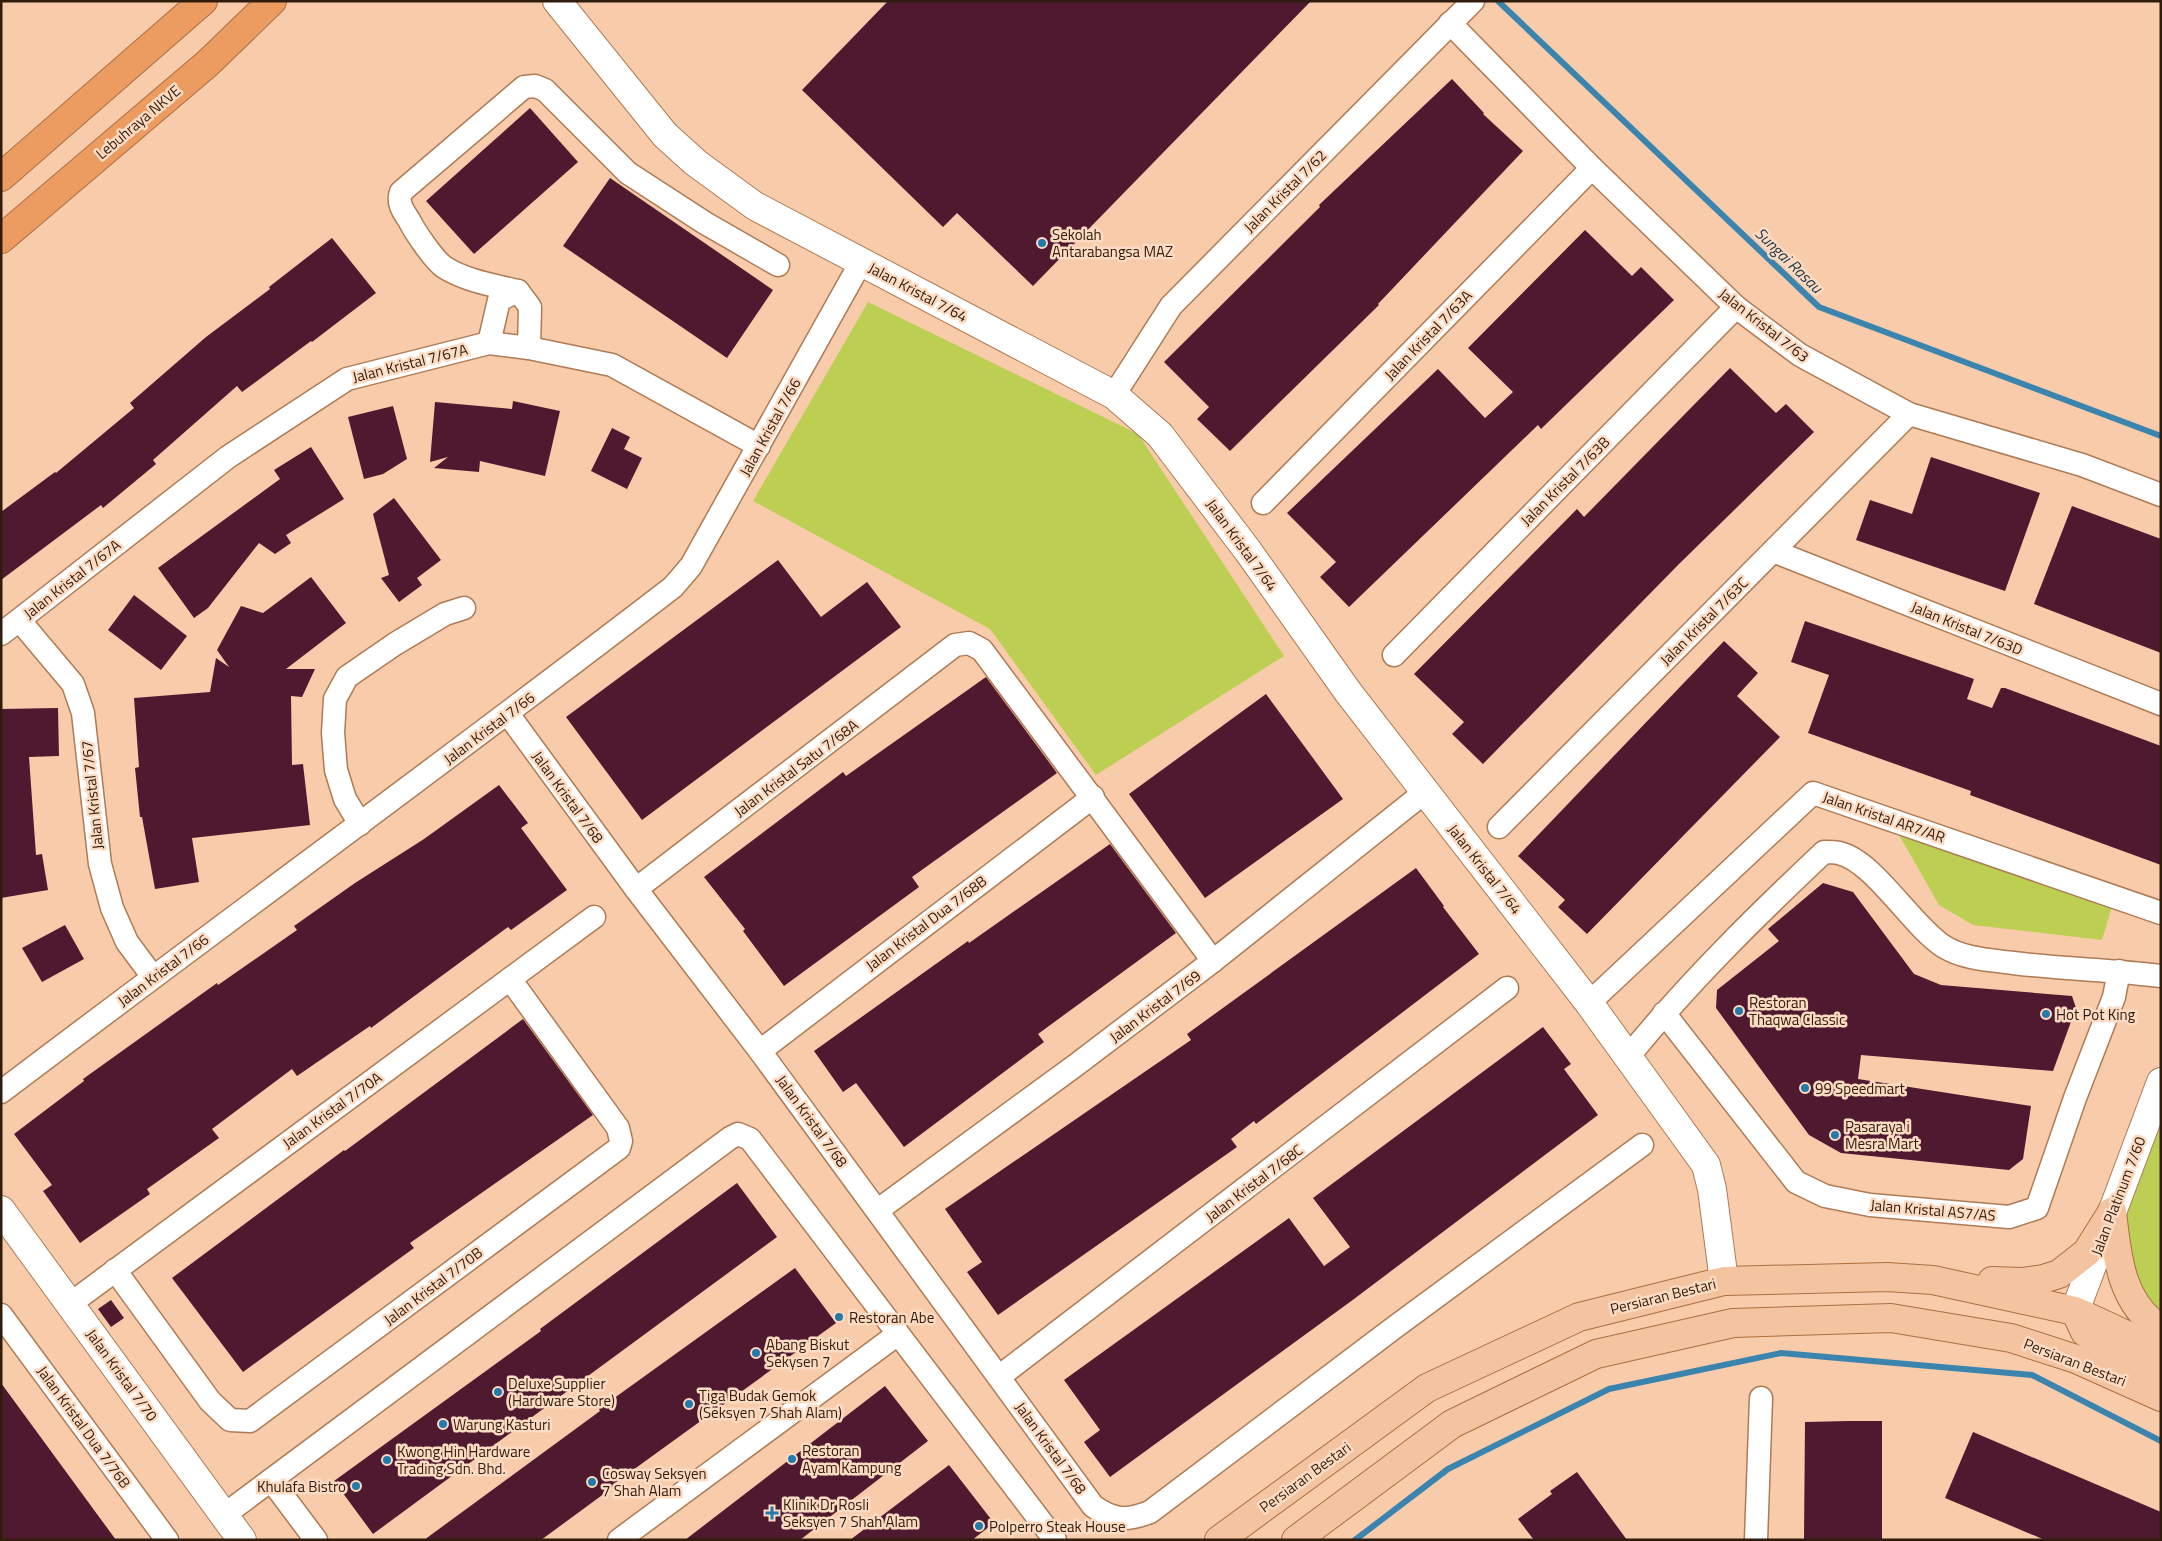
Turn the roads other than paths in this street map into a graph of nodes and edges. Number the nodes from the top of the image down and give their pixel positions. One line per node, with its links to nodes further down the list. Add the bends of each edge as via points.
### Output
1 (203, 1): 7 (highway)
2 (272, 1): 8 (highway, Lebuhraya NKVE, via 208,63)
3 (556, 1): 9 (street, Jalan Kristal 7/64, via 665,135 696,163 755,206)
4 (1471, 4): 5 (street, Jalan Kristal 7/62)
5 (1450, 23): 6 (street, Jalan Kristal 7/63); 15 (street, Jalan Kristal 7/62, via 1171,306)
6 (1592, 168): 12 (street, Jalan Kristal 7/63); 19 (street, Jalan Kristal 7/63A)
7 (1, 177)
8 (1, 240)
9 (861, 262): 15 (street, Jalan Kristal 7/64); 17 (street, Jalan Kristal 7/66)
10 (778, 265): 11 (street, via 704,223 628,173 545,90 535,86 524,87 400,192 399,198 415,231 443,266 471,280)
11 (518, 291): 13 (street, via 499,300); 14 (street, via 530,307)
12 (1736, 307): 16 (street, Jalan Kristal 7/63, via 1800,355); 24 (street, Jalan Kristal 7/63B)
13 (489, 343): 14 (street, Jalan Kristal 7/67A); 22 (street, Jalan Kristal 7/67A, via 347,379 228,457)
14 (529, 348): 17 (street, Jalan Kristal 7/67A, via 612,366)
15 (1114, 394): 27 (street, Jalan Kristal 7/64, via 1160,435)
16 (1909, 414): 18 (street, Jalan Kristal 7/63, via 2082,464); 20 (street, Jalan Kristal 7/63C)
17 (759, 446): 26 (street, Jalan Kristal 7/66, via 692,566 673,587)
18 (2161, 495)
19 (1263, 503)
20 (1773, 551): 25 (street, Jalan Kristal 7/63D); 30 (street, Jalan Kristal 7/63C)
21 (464, 608): 29 (street, via 444,614 348,677 336,699 333,733 336,770 345,799)
22 (20, 621): 23 (street, Jalan Kristal 7/67A); 37 (street, Jalan Kristal 7/67, via 73,684 83,713 100,864 112,908 127,942)
23 (1, 634)
24 (1394, 655)
25 (2161, 704)
26 (508, 714): 29 (street, Jalan Kristal 7/66); 31 (street, Jalan Kristal 7/68)
27 (1425, 792): 34 (street, Jalan Kristal 7/69); 40 (street, Jalan Kristal 7/64)
28 (1093, 797): 31 (street, Jalan Kristal Satu 7/68A, via 982,650 969,643 955,645); 34 (street); 42 (street, Jalan Kristal Dua 7/68B)
29 (360, 824): 37 (street, Jalan Kristal 7/66)
30 (1499, 827)
31 (636, 889): 42 (street, Jalan Kristal 7/68)
32 (2161, 913): 40 (street, Jalan Kristal AR7/AR, via 1813,793)
33 (594, 917): 38 (street, Jalan Kristal 7/70A)
34 (1213, 961): 48 (street, Jalan Kristal 7/69)
35 (2119, 971): 36 (street); 41 (street, via 1985,960 1944,946 1856,860 1839,853 1824,852 1751,920); 41 (street, Jalan Kristal AS7/AS, via 2114,997 2037,1208 2009,1216 1870,1205 1825,1196 1796,1182)
36 (2161, 976)
37 (153, 977): 45 (street, Jalan Kristal 7/66)
38 (510, 979): 50 (street, Jalan Kristal 7/70A); 50 (street, Jalan Kristal 7/70B, via 618,1128 619,1148 250,1421 230,1420 210,1401)
39 (1507, 988): 60 (street, Jalan Kristal 7/68C)
40 (1589, 1003): 43 (street, Jalan Kristal 7/64)
41 (1664, 1012): 43 (street)
42 (760, 1051): 48 (street, Jalan Kristal 7/68)
43 (1628, 1057): 52 (street, Jalan Kristal 7/64, via 1706,1165)
44 (2161, 1082): 49 (street, Jalan Platinum 7/60)
45 (1, 1092)
46 (1642, 1145): 60 (street, Jalan Kristal 7/68, via 1150,1512 1136,1518 1120,1519 1105,1515 1093,1506)
47 (1, 1210): 53 (street, Jalan Kristal 7/70)
48 (878, 1210): 60 (street, Jalan Kristal 7/68)
49 (2112, 1212): 51 (main road, via 2087,1252 2059,1274 2022,1282); 54 (street, Jalan Platinum 7/60); 56 (main road, via 2120,1272 2132,1301)
50 (115, 1270): 53 (street, Jalan Kristal 7/70A)
51 (1933, 1280): 52 (main road, Persiaran Bestari, via 1887,1277); 54 (main road, Persiaran Bestari)
52 (1724, 1281): 70 (main road, Persiaran Bestari, via 1579,1317 1427,1388)
53 (70, 1304): 64 (street, Jalan Kristal 7/70)
54 (2075, 1311): 58 (main road, Persiaran Bestari); 59 (main road, via 2084,1332 2109,1350)
55 (1, 1315): 66 (street, Jalan Kristal Dua 7/76B)
56 (2161, 1329)
57 (898, 1334): 63 (street, via 750,1139 738,1134); 65 (street); 69 (street)
58 (2161, 1351)
59 (2161, 1373)
60 (1000, 1376)
61 (1761, 1398): 72 (street)
62 (2161, 1398): 71 (main road, Persiaran Bestari, via 2076,1359 2011,1338 1891,1318 1734,1323 1596,1354 1452,1424)
63 (272, 1480): 64 (street); 68 (street)
64 (224, 1515): 67 (street, Jalan Kristal 7/70)
65 (1050, 1538)
66 (167, 1540)
67 (242, 1540)
68 (316, 1540)
69 (619, 1540)
70 (1219, 1540)
71 (1296, 1540)
72 (1756, 1540)

